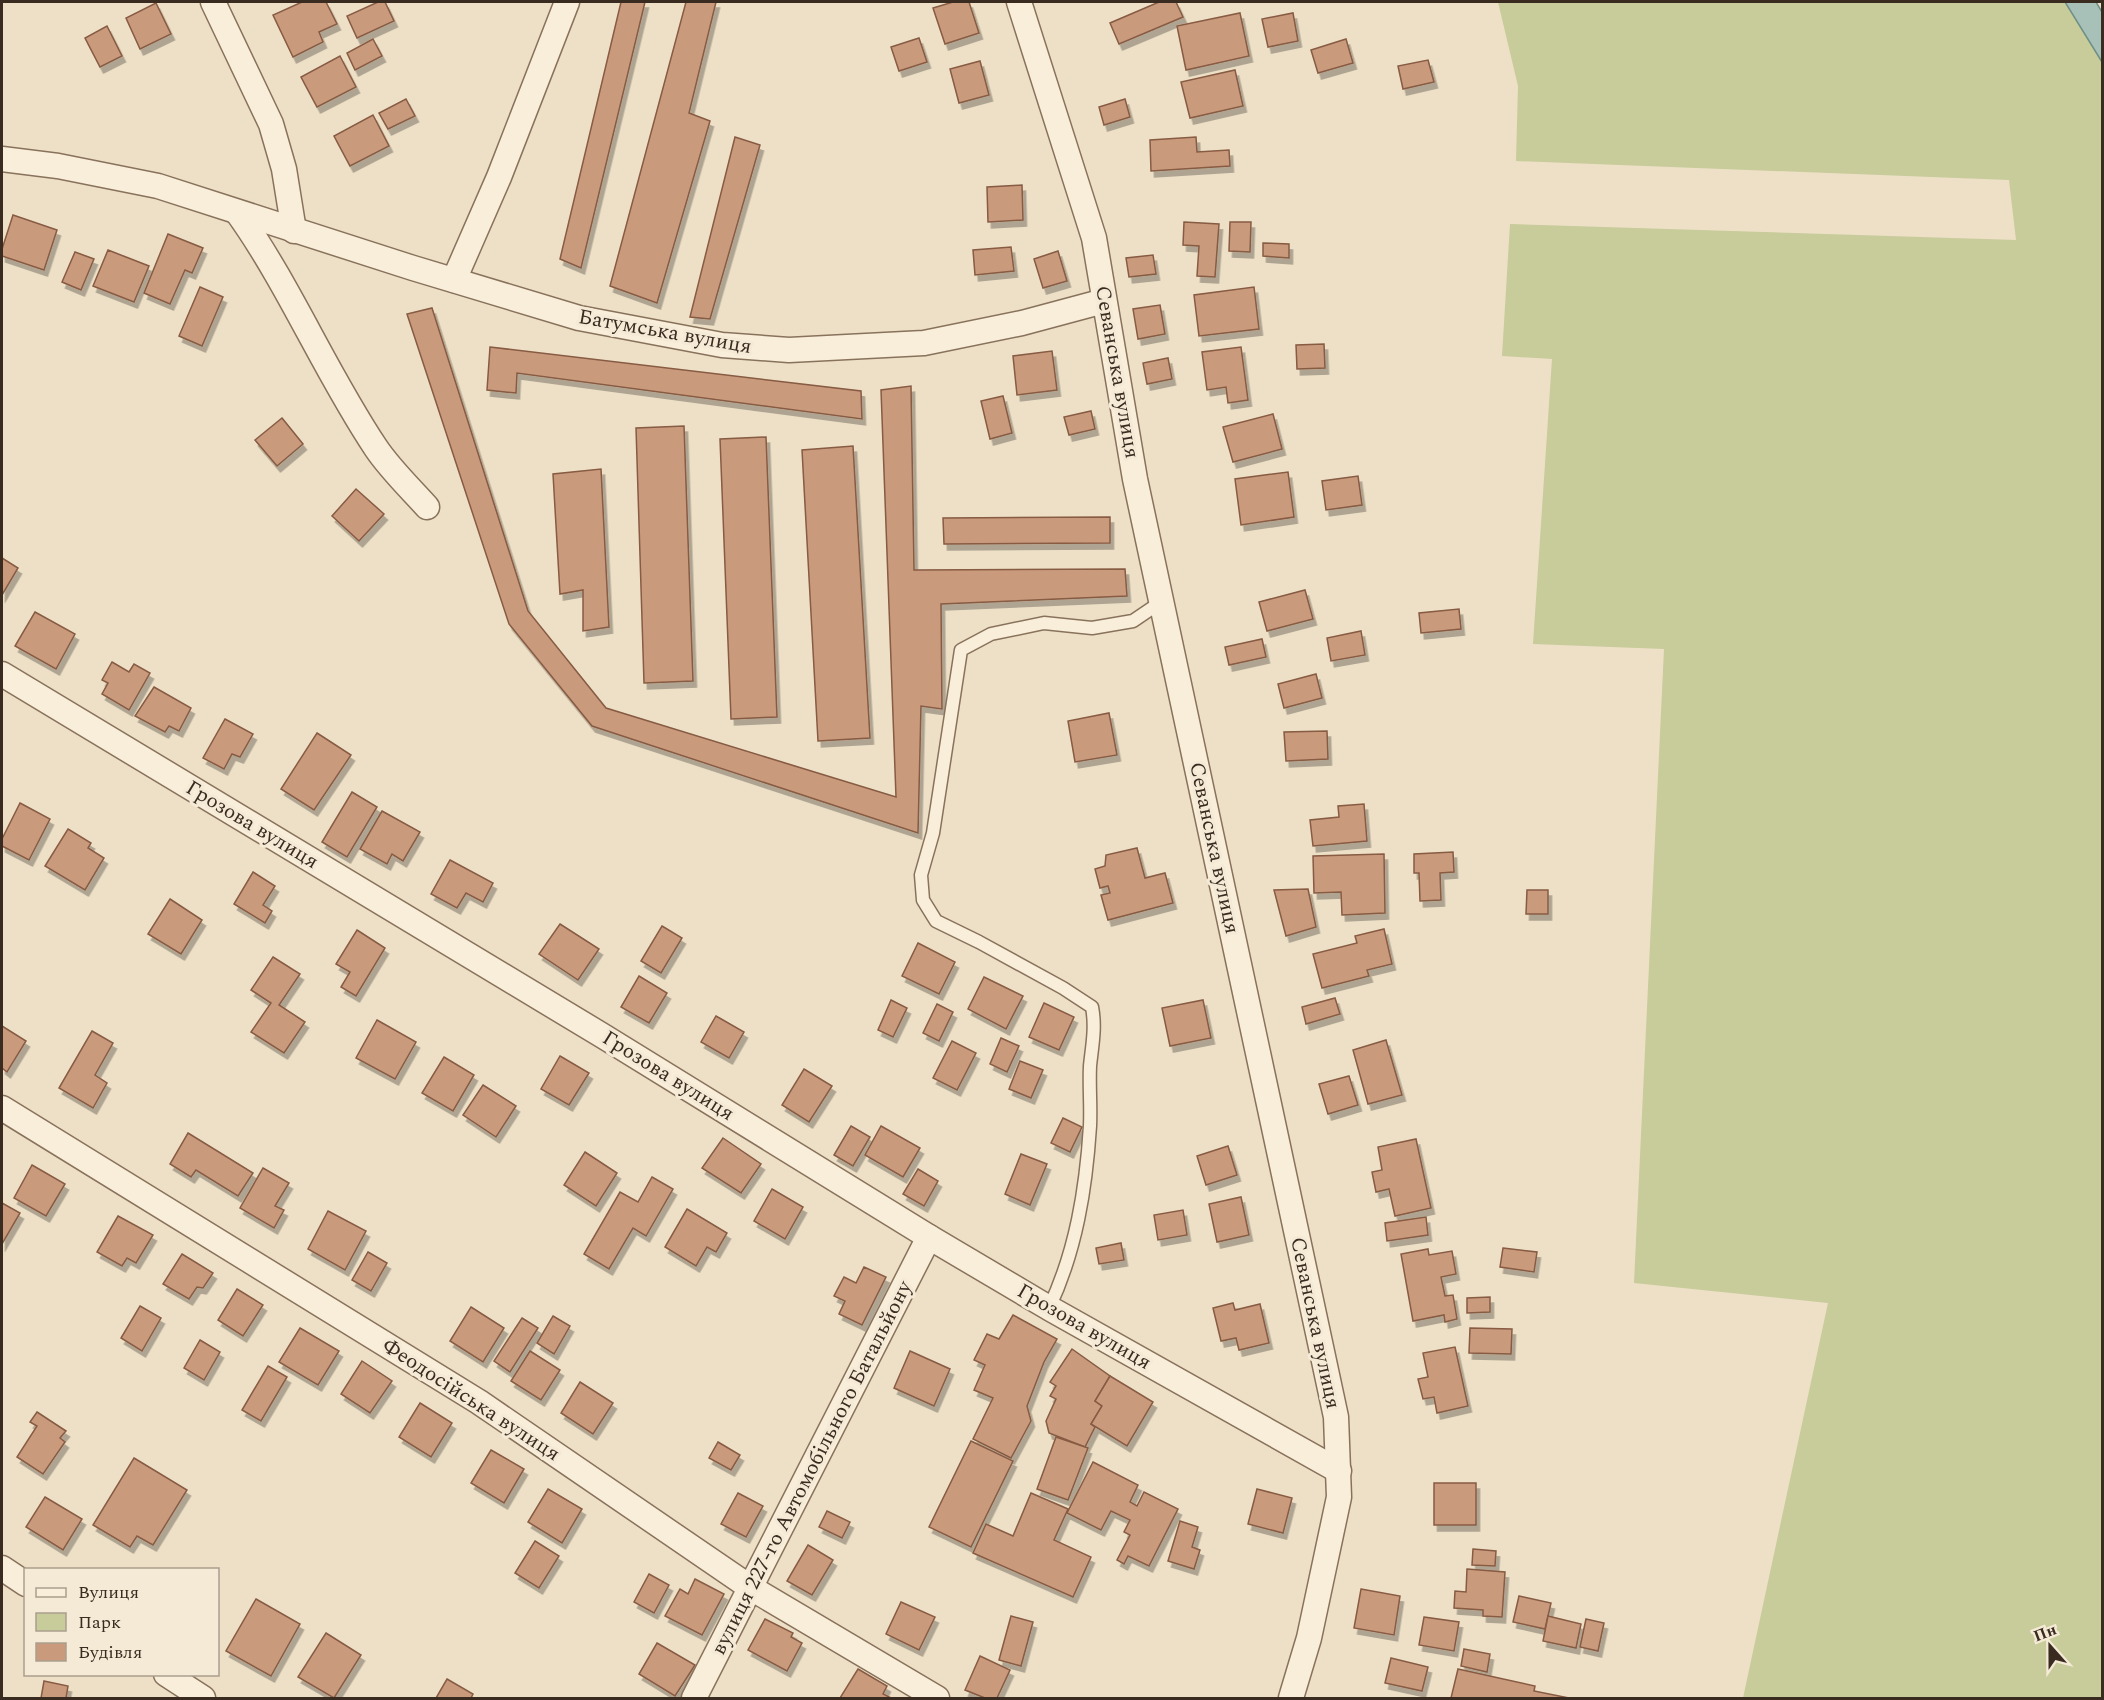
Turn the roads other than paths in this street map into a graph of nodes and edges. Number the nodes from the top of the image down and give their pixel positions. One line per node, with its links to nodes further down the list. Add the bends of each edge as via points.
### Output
1 (213, 2): 6 (street, via 271,124 284,169)
2 (567, 2): 7 (street)
3 (1019, 2): 8 (street, Севанська вулиця, via 1094,238)
4 (2, 159): 5 (street, Батумська вулиця, via 158,186)
5 (237, 212): 6 (street, Батумська вулиця); 9 (street, via 377,449)
6 (294, 231): 7 (street, Батумська вулиця)
7 (454, 280): 8 (street, Батумська вулиця, via 579,318 722,345 789,350 924,343)
8 (1104, 301): 10 (street, Севанська вулиця)
9 (427, 507)
10 (1161, 602): 14 (lane, via 1133,621 1092,628 1044,623 990,634 962,650 933,833 921,875 923,900 936,921 1092,1007 1095,1023 1089,1127 1079,1222); 15 (street, Севанська вулиця, via 1336,1417)
11 (2, 674): 13 (street, Грозова вулиця)
12 (2, 1108): 18 (street, Феодосійська вулиця, via 478,1402)
13 (929, 1237): 14 (street, Грозова вулиця); 18 (street, вулиця 227-го Автомобільного Батальйону)
14 (1049, 1308): 15 (street, Грозова вулиця)
15 (1339, 1471): 23 (street, Севанська вулиця, via 1339,1497 1329,1548)
16 (2, 1568): 17 (street)
17 (24, 1583)
18 (751, 1588): 21 (street, вулиця 227-го Автомобільного Батальйону); 22 (street, Феодосійська вулиця)
19 (169, 1676): 20 (street)
20 (203, 1698)
21 (694, 1698)
22 (937, 1698)
23 (1291, 1698)

